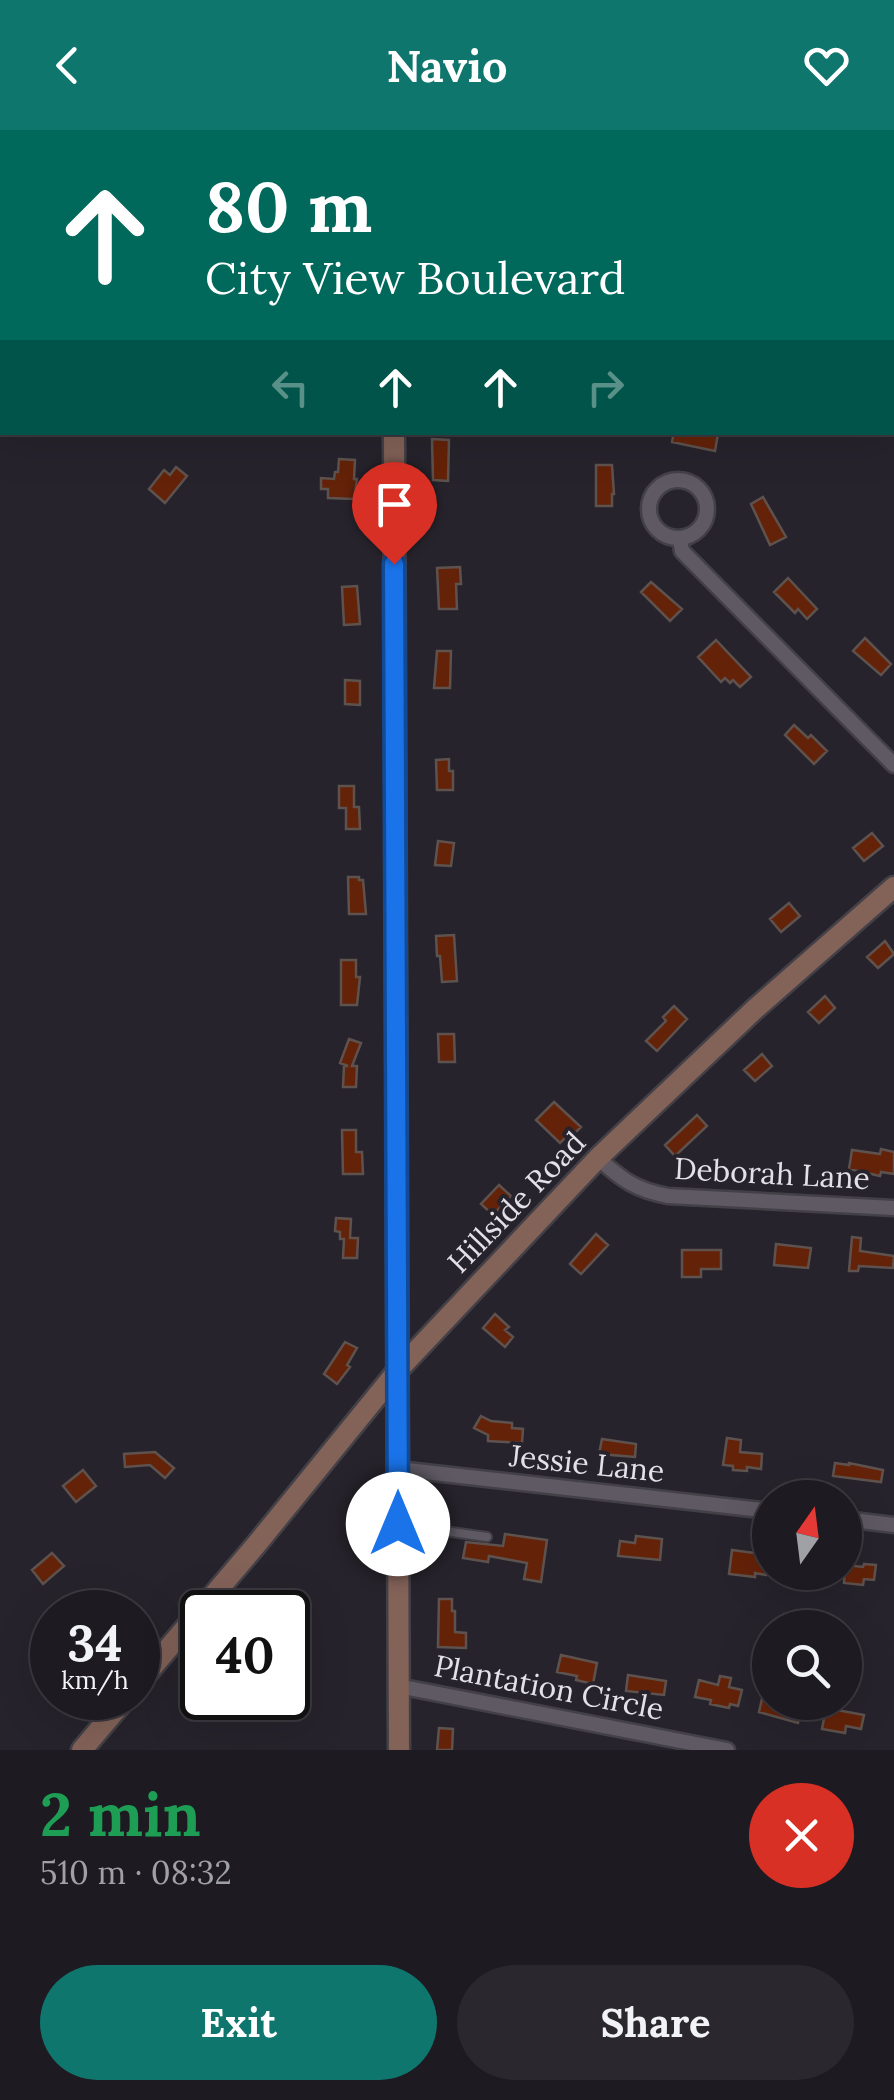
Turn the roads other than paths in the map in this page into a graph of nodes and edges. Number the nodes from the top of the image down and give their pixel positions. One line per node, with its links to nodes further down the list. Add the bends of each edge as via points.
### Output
1 (394, 435): 7 (street)
2 (680, 538): 2 (street, via 704,524 707,504 698,488 680,480 655,492 649,509 655,527); 3 (street, via 682,551)
3 (894, 764)
4 (894, 887): 5 (street, Hillside Road)
5 (598, 1158): 6 (street, Deborah Lane, via 622,1180 668,1196); 7 (street, Hillside Road)
6 (894, 1208)
7 (399, 1368): 8 (street); 14 (street, Hillside Road)
8 (398, 1469): 9 (street, Jessie Lane); 11 (street)
9 (752, 1509)
10 (862, 1521): 12 (street)
11 (398, 1524): 13 (lane); 15 (street)
12 (894, 1525)
13 (487, 1538)
14 (160, 1658)
15 (398, 1686): 17 (street, Plantation Circle); 19 (street)
16 (107, 1720): 18 (street)
17 (689, 1746): 20 (street, Plantation Circle)
18 (82, 1750)
19 (399, 1750)
20 (727, 1750)

